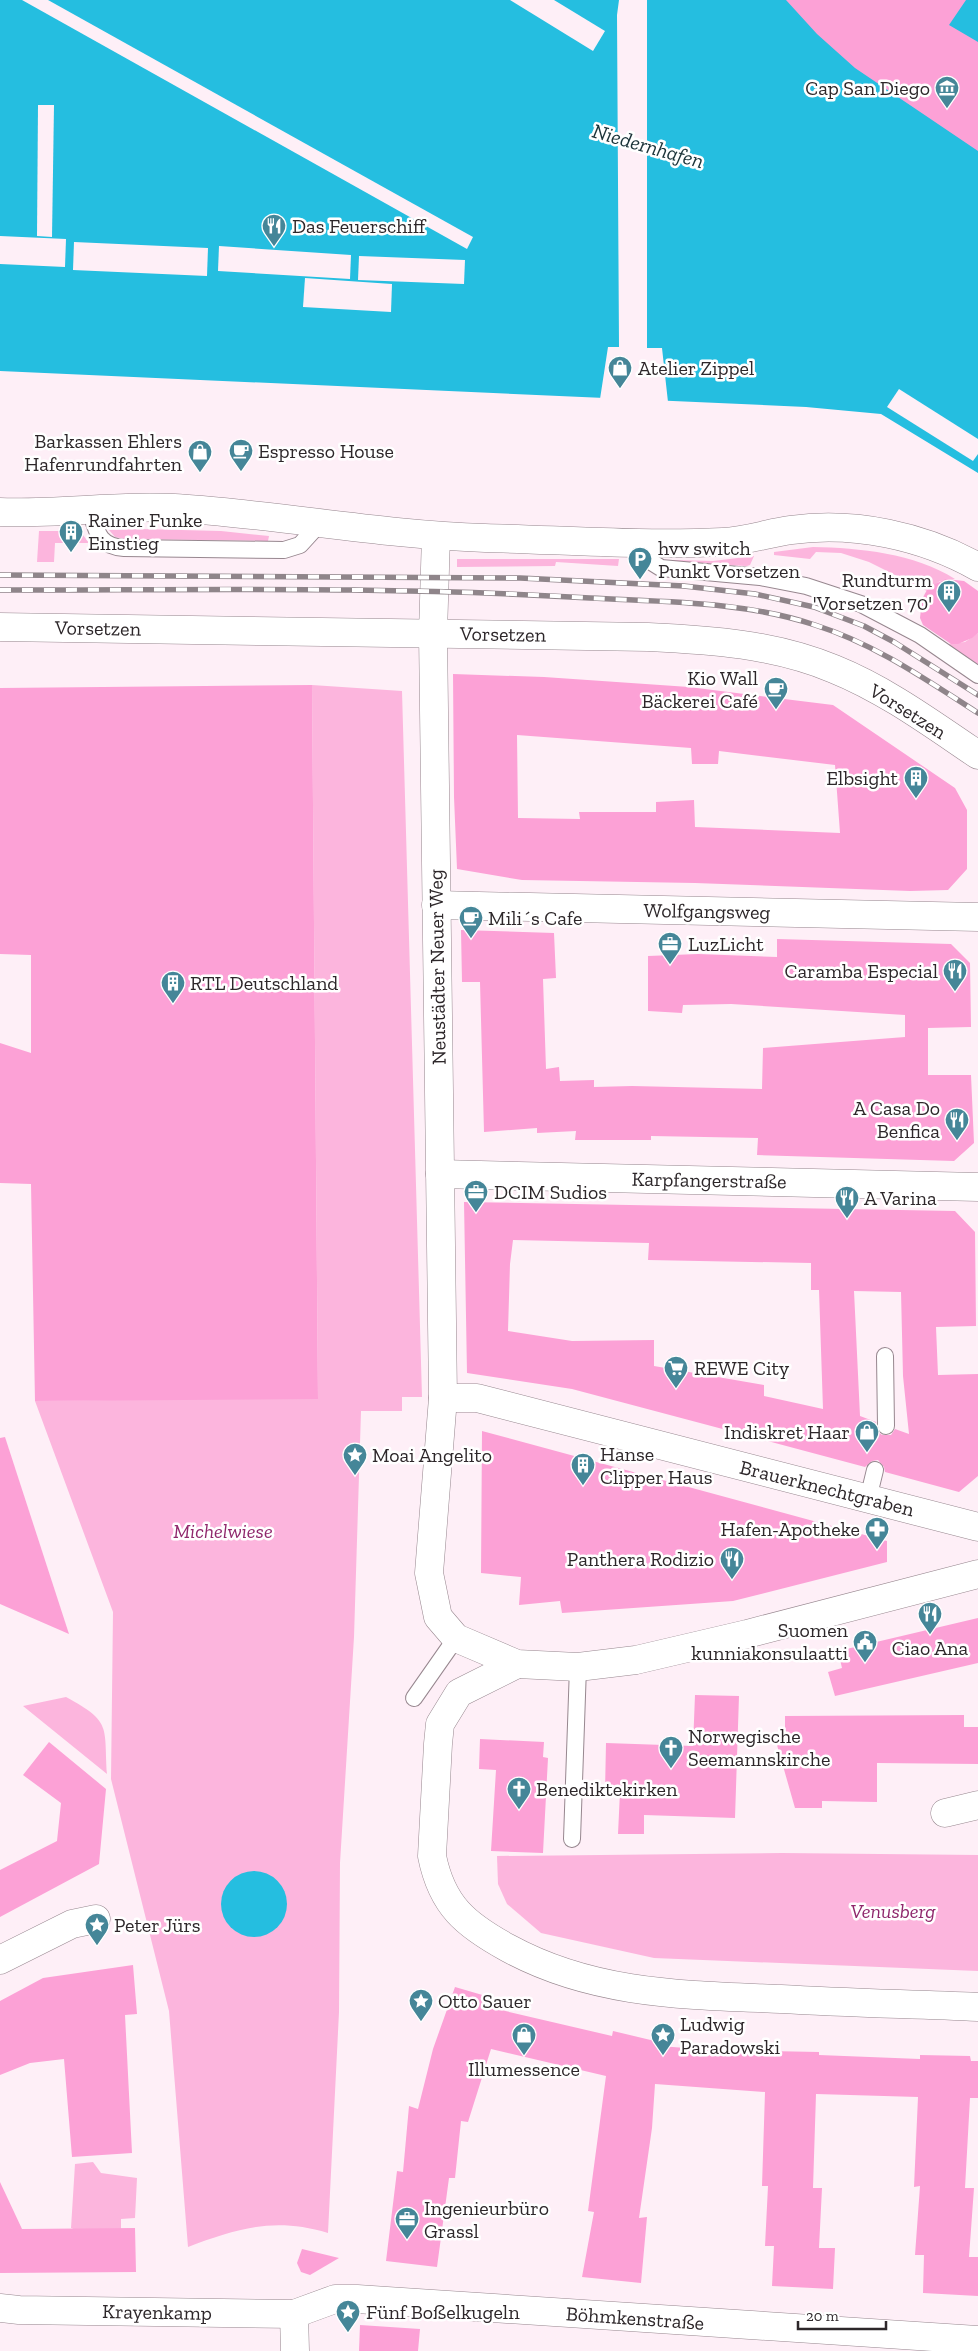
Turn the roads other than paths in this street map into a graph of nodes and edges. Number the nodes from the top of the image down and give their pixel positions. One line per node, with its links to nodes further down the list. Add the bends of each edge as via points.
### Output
1 (90, 510): 2 (street); 3 (street, via 185,508); 3 (lane, via 100,538 106,544 124,548 284,550 300,545)
2 (0, 512)
3 (321, 522): 4 (street)
4 (436, 536): 5 (street); 8 (street, Neustädter Neuer Weg)
5 (633, 542): 6 (street, via 725,542 791,530 837,528 901,536 933,546); 9 (lane, via 645,558 661,568 760,577 806,586 861,604 920,636)
6 (978, 567)
7 (0, 627): 8 (street, Vorsetzen)
8 (433, 633): 10 (street, Vorsetzen, via 648,637 729,642 771,649 834,669 867,685); 11 (street, Neustädter Neuer Weg)
9 (978, 675)
10 (978, 755)
11 (436, 905): 12 (street, Wolfgangsweg); 13 (street, Neustädter Neuer Weg)
12 (978, 917)
13 (440, 1174): 14 (street, Karpfangerstraße); 16 (street, Neustädter Neuer Weg)
14 (978, 1187)
15 (885, 1356): 17 (lane)
16 (443, 1398): 19 (street, Brauerknechtgraben, via 477,1398); 22 (street, Neustädter Neuer Weg, via 429,1573 438,1617)
17 (886, 1426)
18 (875, 1470): 19 (lane)
19 (868, 1499): 20 (street, Brauerknechtgraben)
20 (978, 1527)
21 (978, 1574): 24 (street, via 710,1643 636,1660)
22 (456, 1638): 23 (street); 25 (lane)
23 (517, 1664): 24 (street); 31 (street, via 459,1693 440,1724 432,1856 440,1886 467,1923 516,1952 564,1974 587,1980 675,1994)
24 (578, 1667): 28 (lane)
25 (414, 1698)
26 (978, 1805): 27 (street)
27 (945, 1813)
28 (572, 1839)
29 (96, 1919): 30 (street, via 72,1924)
30 (0, 1960)
31 (978, 2007)
32 (10, 2309): 33 (street, Krayenkamp)
33 (294, 2314): 34 (street, Böhmkenstraße, via 335,2299 357,2299); 35 (street)
34 (978, 2340)
35 (295, 2351)

